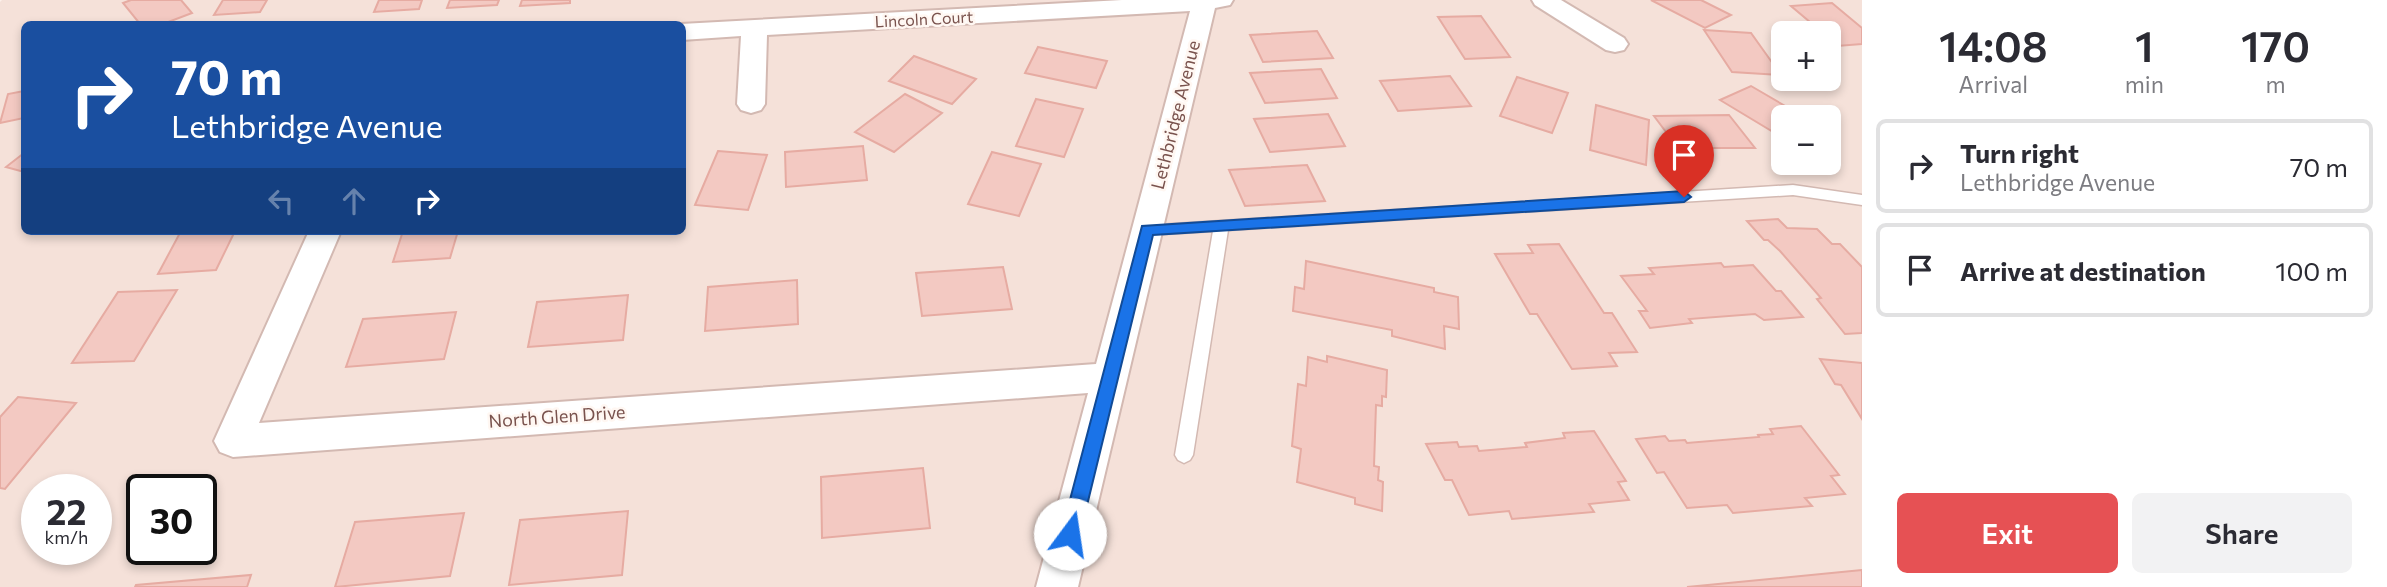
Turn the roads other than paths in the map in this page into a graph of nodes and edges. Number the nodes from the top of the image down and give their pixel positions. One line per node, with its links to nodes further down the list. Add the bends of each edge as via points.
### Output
1 (1544, 0): 5 (street)
2 (1210, 1): 3 (street, Lincoln Court); 9 (street, Lethbridge Avenue)
3 (754, 29): 4 (street, Lincoln Court); 6 (street)
4 (686, 32)
5 (1615, 44)
6 (751, 104)
7 (1862, 200): 8 (lane, via 1793,190)
8 (1221, 225): 9 (lane); 12 (lane)
9 (1147, 230): 11 (street, Lethbridge Avenue)
10 (323, 235): 11 (street, North Glen Drive, via 233,441)
11 (1110, 377): 13 (street, Lethbridge Avenue)
12 (1184, 454)
13 (1057, 587)

